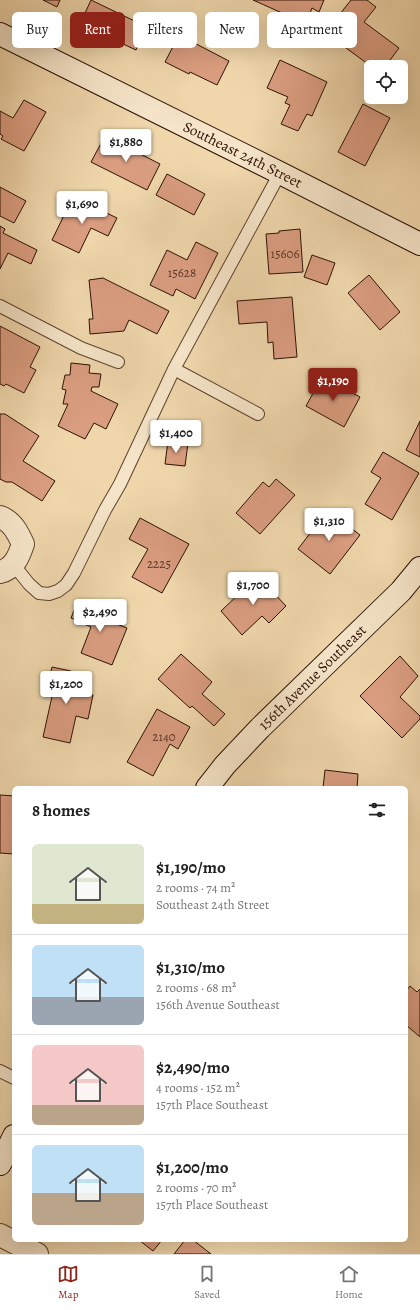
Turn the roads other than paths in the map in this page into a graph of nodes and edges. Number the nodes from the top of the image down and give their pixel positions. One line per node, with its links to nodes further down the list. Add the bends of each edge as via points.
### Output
1 (0, 34): 2 (street, Southeast 24th Street)
2 (280, 172): 3 (street, Southeast 24th Street); 6 (lane)
3 (420, 244)
4 (0, 306): 5 (lane, via 81,348)
5 (118, 362)
6 (174, 368): 7 (lane); 9 (lane, via 120,484 66,585 48,594 39,593)
7 (258, 414)
8 (0, 517): 9 (street, via 17,529 23,544 18,560)
9 (6, 568)
10 (420, 568): 11 (street, 156th Avenue Southeast, via 396,596 260,728)
11 (209, 786)
12 (0, 1071): 13 (lane)
13 (12, 1077)
14 (12, 1140): 15 (street)
15 (0, 1164)
16 (0, 1235): 17 (street)
17 (12, 1241)
18 (14, 1242): 19 (street)
19 (37, 1254)

